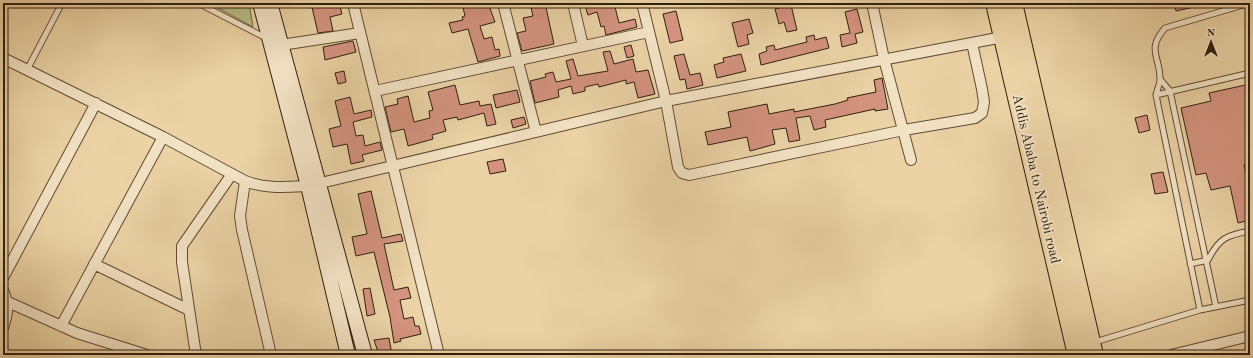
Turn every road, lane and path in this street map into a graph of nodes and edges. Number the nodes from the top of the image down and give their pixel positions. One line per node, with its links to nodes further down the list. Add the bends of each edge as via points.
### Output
1 (62, 3): 23 (lane)
2 (198, 3): 16 (lane)
3 (260, 3): 16 (main road)
4 (270, 3): 18 (main road)
5 (353, 3): 13 (street)
6 (503, 3): 22 (street)
7 (573, 3): 19 (street)
8 (642, 3): 14 (street)
9 (872, 3): 21 (street)
10 (996, 3): 15 (highway, Addis Ababa to Nairobi road)
11 (1013, 3): 53 (highway, Addis Ababa to Nairobi road)
12 (1250, 3): 25 (lane, via 1165,28 1158,37 1154,49)
13 (360, 32): 18 (street); 26 (street)
14 (649, 32): 19 (street); 29 (street)
15 (1003, 37): 17 (street); 53 (highway, Addis Ababa to Nairobi road)
16 (268, 39): 18 (street); 38 (main road)
17 (972, 43): 21 (street); 31 (street, via 984,102 982,113 975,118)
18 (282, 45): 38 (main road)
19 (583, 46): 22 (street)
20 (3, 58): 23 (street)
21 (884, 59): 29 (street); 31 (street)
22 (517, 62): 26 (street); 32 (street)
23 (27, 70): 30 (street)
24 (1250, 73): 27 (lane)
25 (1160, 79): 27 (lane); 28 (lane)
26 (375, 91): 35 (street)
27 (1170, 91): 28 (lane); 40 (lane)
28 (1156, 95): 42 (lane)
29 (666, 102): 31 (street, via 678,167 682,173 689,175); 32 (street)
30 (96, 103): 33 (street); 43 (street)
31 (904, 130): 34 (street)
32 (536, 132): 35 (street)
33 (163, 137): 36 (street); 41 (street)
34 (912, 160)
35 (392, 168): 38 (street); 60 (street)
36 (232, 174): 37 (street); 48 (street, via 182,246)
37 (245, 181): 38 (street, via 257,186 272,187); 57 (street, via 240,216 242,230)
38 (314, 185): 58 (main road); 59 (main road)
39 (1250, 231): 40 (lane, via 1225,238 1217,244)
40 (1208, 260): 42 (lane); 47 (lane)
41 (94, 264): 48 (street); 50 (street)
42 (1190, 264): 49 (lane)
43 (3, 278)
44 (3, 290): 46 (street)
45 (1250, 300): 47 (lane)
46 (8, 302): 50 (street); 51 (street, via 8,316)
47 (1216, 307): 49 (lane)
48 (189, 310): 56 (street)
49 (1200, 310): 53 (lane)
50 (61, 326): 55 (street)
51 (3, 328)
52 (1250, 336): 54 (street)
53 (1084, 350)
54 (1183, 354): 61 (street)
55 (147, 355)
56 (196, 355)
57 (271, 355)
58 (347, 355)
59 (365, 355)
60 (439, 355)
61 (1171, 355)

